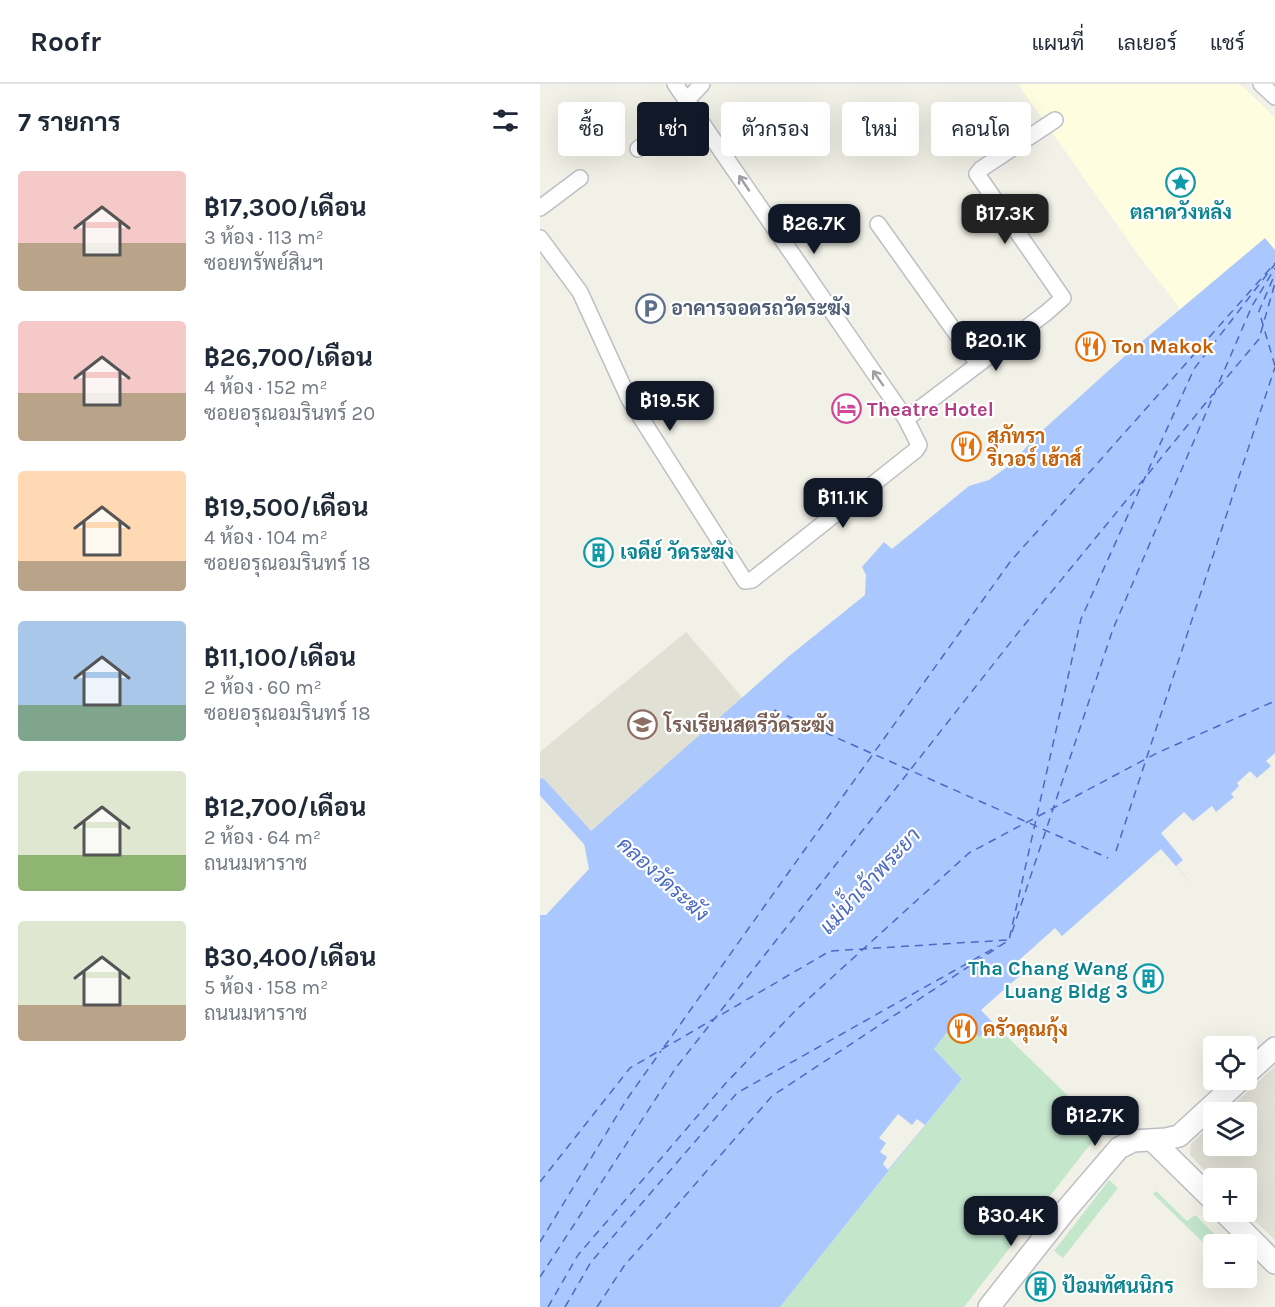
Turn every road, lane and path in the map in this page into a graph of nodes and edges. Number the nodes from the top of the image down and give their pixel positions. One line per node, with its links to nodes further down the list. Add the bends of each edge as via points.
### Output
1 (675, 84): 5 (street)
2 (702, 84): 6 (street)
3 (1261, 84): 4 (street)
4 (1275, 97)
5 (688, 102)
6 (690, 102)
7 (1055, 120): 13 (street, via 977,174 1063,298)
8 (709, 132): 14 (street, one-way to 8)
9 (580, 178): 10 (street)
10 (540, 208)
11 (878, 224): 13 (street)
12 (540, 238): 14 (street, via 580,292 629,399 745,581 752,580 916,450 919,445)
13 (978, 364): 14 (street)
14 (906, 418)
15 (1275, 1048): 16 (street)
16 (1257, 1064)
17 (1229, 1090): 18 (street, via 1179,1136)
18 (1152, 1140): 19 (street); 22 (street, via 1133,1141 1119,1148)
19 (1203, 1191)
20 (1234, 1222): 21 (street)
21 (1275, 1263)
22 (989, 1307)

